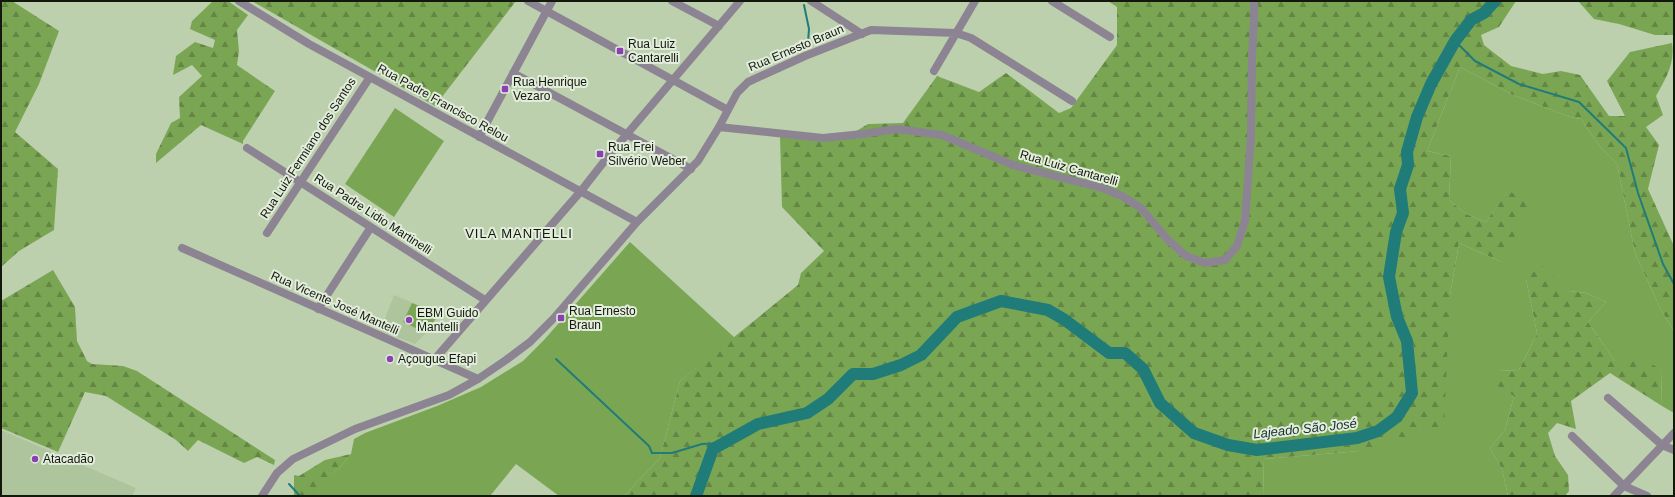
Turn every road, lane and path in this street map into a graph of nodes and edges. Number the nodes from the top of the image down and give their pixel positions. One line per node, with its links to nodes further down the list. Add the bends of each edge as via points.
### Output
1 (239, 1): 17 (street, Rua Padre Francisco Relou, via 309,44)
2 (528, 1): 10 (street)
3 (552, 1): 10 (street)
4 (672, 1): 11 (street)
5 (740, 1): 11 (street)
6 (811, 1): 13 (street)
7 (975, 1): 12 (street)
8 (1052, 1): 14 (street)
9 (1254, 1): 21 (street, Rua Luiz Cantarelli, via 1251,136 1245,221 1237,246 1225,260 1204,262 1186,256 1168,240 1141,208 1122,196 1102,188 1013,165 942,135 897,129 823,138)
10 (547, 11): 16 (street); 18 (street)
11 (719, 26): 18 (street)
12 (956, 33): 13 (street, Rua Ernesto Braun, via 871,30); 15 (street); 19 (street, Rua Ernesto Braun, via 971,38)
13 (862, 34): 20 (street, Rua Ernesto Braun, via 754,79 737,92)
14 (1110, 37)
15 (934, 72)
16 (513, 73): 22 (street); 23 (street)
17 (370, 77): 23 (street, Rua Padre Francisco Relou); 26 (street, Rua Luiz Fermiano dos Santos)
18 (673, 80): 20 (street); 22 (street)
19 (1072, 101)
20 (728, 110): 21 (street, Rua Ernesto Braun)
21 (719, 127): 25 (street, Rua Ernesto Braun)
22 (627, 134): 25 (street); 27 (street)
23 (479, 137): 27 (street, Rua Padre Francisco Relou)
24 (247, 148): 26 (street, Rua Padre Lidio Martinelli)
25 (691, 169): 28 (street, Rua Ernesto Braun)
26 (300, 182): 29 (street, Rua Padre Lidio Martinelli); 30 (street, Rua Luiz Fermiano dos Santos)
27 (581, 191): 28 (street, Rua Padre Francisco Relou); 32 (street)
28 (638, 222): 35 (street, Rua Ernesto Braun, via 530,342)
29 (371, 227): 32 (street, Rua Padre Lidio Martinelli); 33 (street)
30 (267, 233)
31 (182, 248): 33 (street, Rua Vicente José Mantelli)
32 (485, 300): 34 (street)
33 (318, 309): 34 (street, Rua Vicente José Mantelli)
34 (434, 360): 35 (street, Rua Vicente José Mantelli)
35 (478, 379): 42 (street, Rua Ernesto Braun, via 449,394 355,429 293,459 281,469)
36 (1608, 398): 39 (street)
37 (1674, 433): 39 (street)
38 (1572, 436): 41 (street)
39 (1662, 445): 40 (street); 41 (street)
40 (1674, 450)
41 (1624, 486): 43 (street); 44 (street)
42 (262, 496)
43 (1614, 496)
44 (1647, 496)

